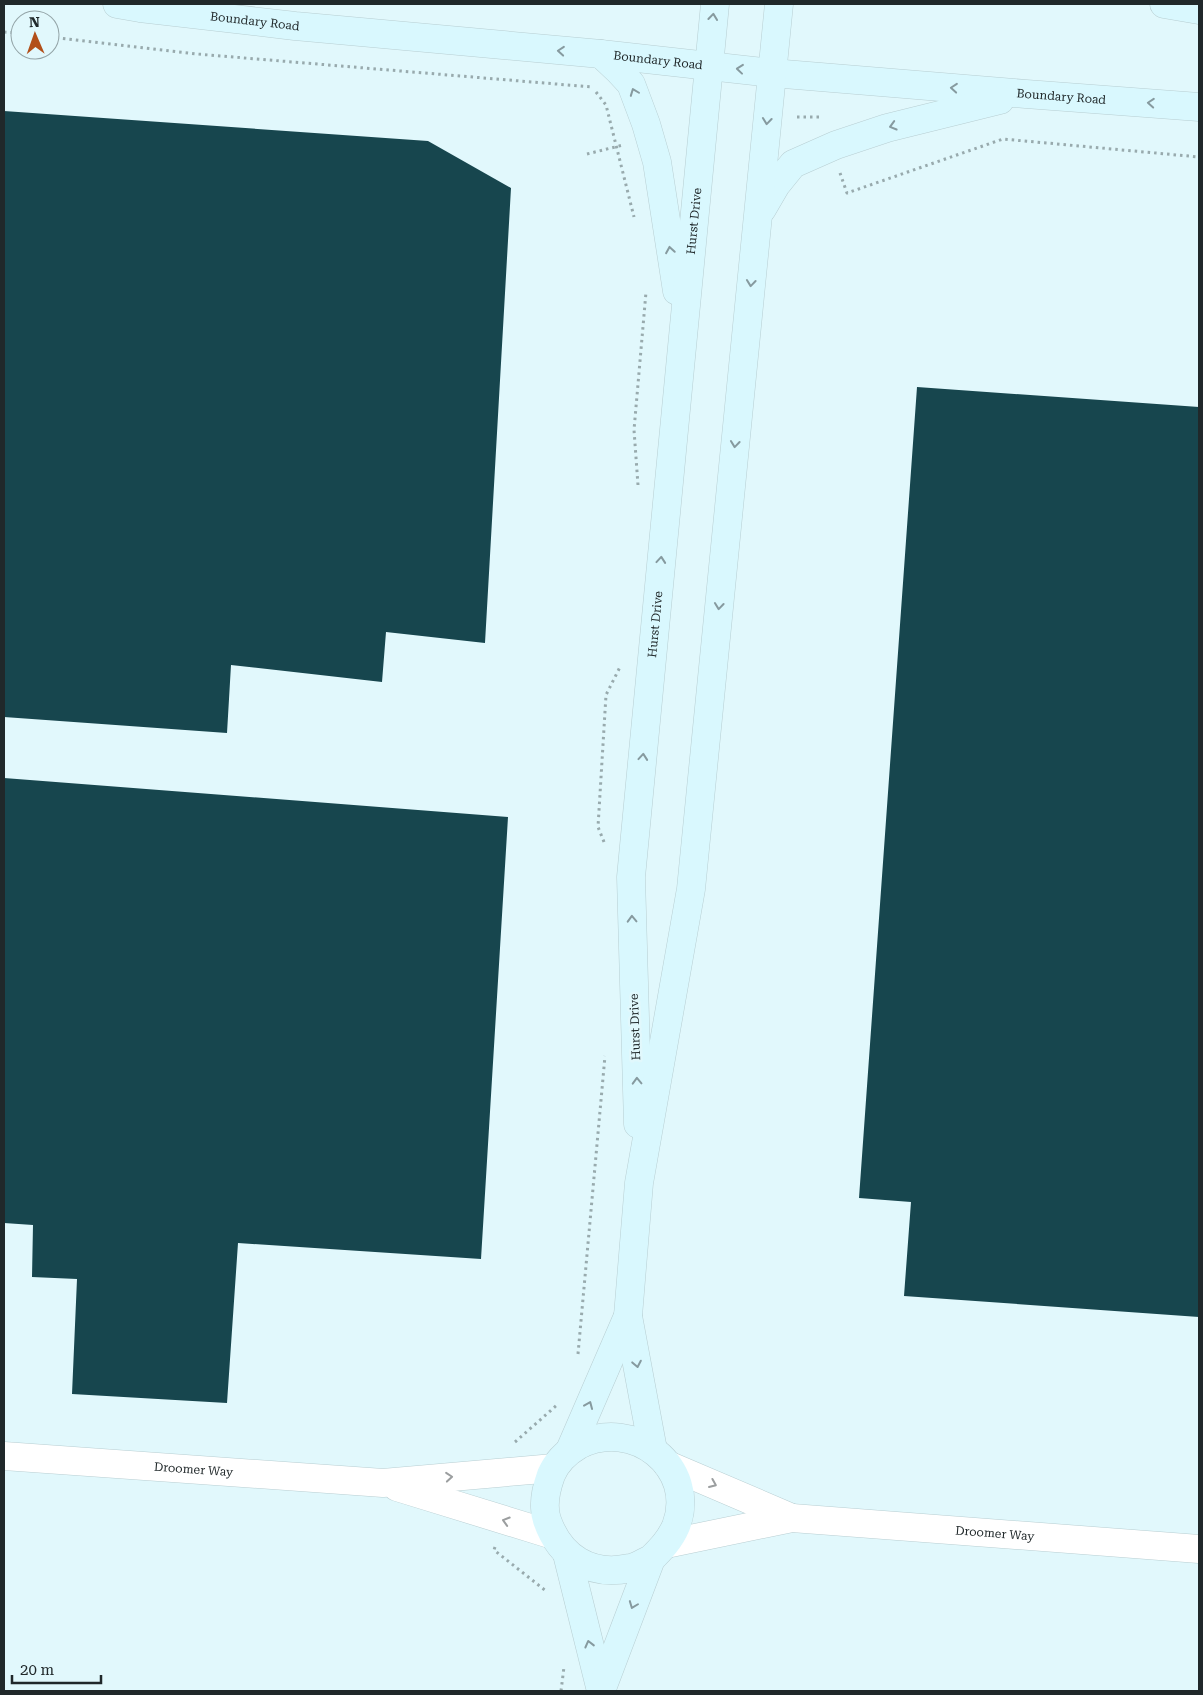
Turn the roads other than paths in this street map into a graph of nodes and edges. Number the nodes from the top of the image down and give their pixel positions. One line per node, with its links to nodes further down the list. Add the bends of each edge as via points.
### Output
1 (117, 4): 6 (street, Boundary Road, one-way to 1, via 295,26)
2 (715, 4): 7 (street, Hurst Drive, one-way to 2)
3 (779, 4): 8 (street, Hurst Drive)
4 (1164, 4): 5 (street)
5 (1199, 10)
6 (601, 54): 7 (street, Boundary Road); 12 (street, one-way to 6, via 657,162 646,124 631,84)
7 (709, 66): 8 (street, Boundary Road, one-way to 7); 12 (street, Hurst Drive)
8 (772, 72): 9 (street, Boundary Road, one-way to 8); 11 (street, Hurst Drive, one-way to 11)
9 (1026, 94): 10 (street, Boundary Road, one-way to 9); 11 (street, one-way to 11, via 887,128 793,164 776,185)
10 (1199, 107)
11 (758, 217): 13 (street, Hurst Drive, one-way to 13, via 691,889)
12 (683, 332): 13 (street, Hurst Drive, one-way to 12, via 631,877)
13 (639, 1183): 14 (street, Hurst Drive)
14 (628, 1316): 16 (street, one-way to 16); 17 (street, one-way to 14)
15 (4, 1456): 18 (street, Droomer Way)
16 (661, 1457): 17 (street, via 635,1440 614,1436 591,1439); 19 (street, one-way to 19); 22 (street, via 677,1484 680,1505 676,1526)
17 (562, 1459): 18 (street, one-way to 17, via 500,1473); 20 (street, via 546,1490 545,1513)
18 (383, 1483): 20 (street, one-way to 18, via 497,1518)
19 (792, 1518): 21 (street, Droomer Way); 22 (street)
20 (560, 1545): 22 (street, via 587,1566 610,1571 631,1568); 22 (street, one-way to 20, via 601,1691)
21 (1199, 1549)
22 (658, 1551)

